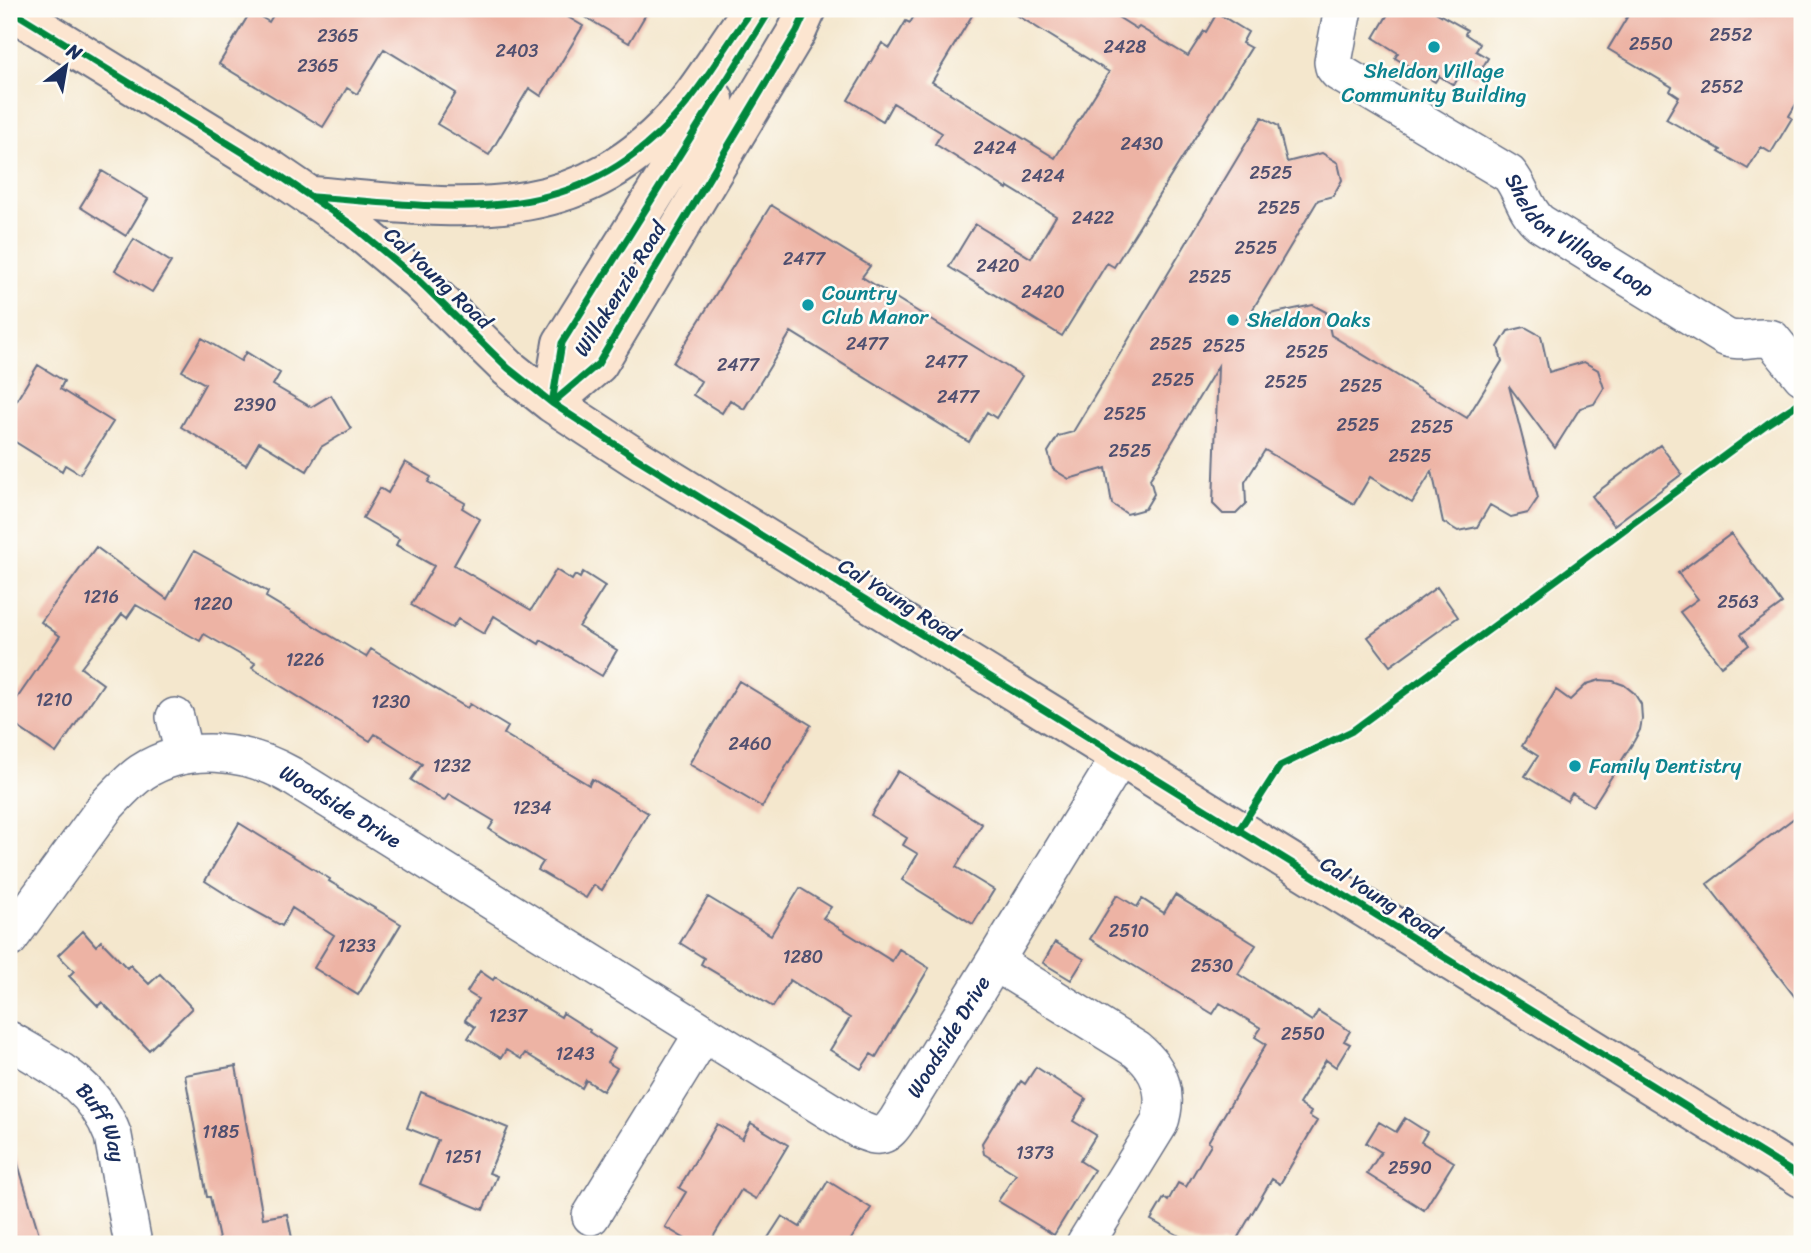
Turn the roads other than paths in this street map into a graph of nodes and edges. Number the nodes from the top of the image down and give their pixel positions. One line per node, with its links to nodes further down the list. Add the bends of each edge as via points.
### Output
1 (9, 9): 6 (main road, Cal Young Road)
2 (753, 9): 6 (main road, via 667,125 636,153 584,184 526,202 489,206)
3 (771, 9): 8 (main road, Willakenzie Road, via 562,343)
4 (807, 9): 8 (main road, Willakenzie Road, via 598,364)
5 (1343, 9): 7 (street, Sheldon Village Loop, via 1333,62 1338,72 1509,174 1539,223 1725,337 1772,340)
6 (312, 197): 8 (main road, Cal Young Road, via 389,254 508,368)
7 (1802, 376)
8 (552, 403): 11 (main road, Cal Young Road)
9 (175, 717): 10 (street)
10 (184, 755): 12 (street, Woodside Drive, via 143,771 124,787); 14 (street, Woodside Drive, via 232,754 275,767)
11 (1120, 757): 13 (street, Woodside Drive); 16 (main road, Cal Young Road)
12 (9, 939)
13 (995, 962): 14 (street, Woodside Drive, via 898,1119 883,1135 860,1130); 19 (street, via 1138,1050 1162,1083 1159,1124)
14 (703, 1034): 17 (street)
15 (9, 1040): 18 (street, Buff Way, via 76,1083 107,1120)
16 (1802, 1178)
17 (592, 1216)
18 (133, 1244)
19 (1085, 1244)

